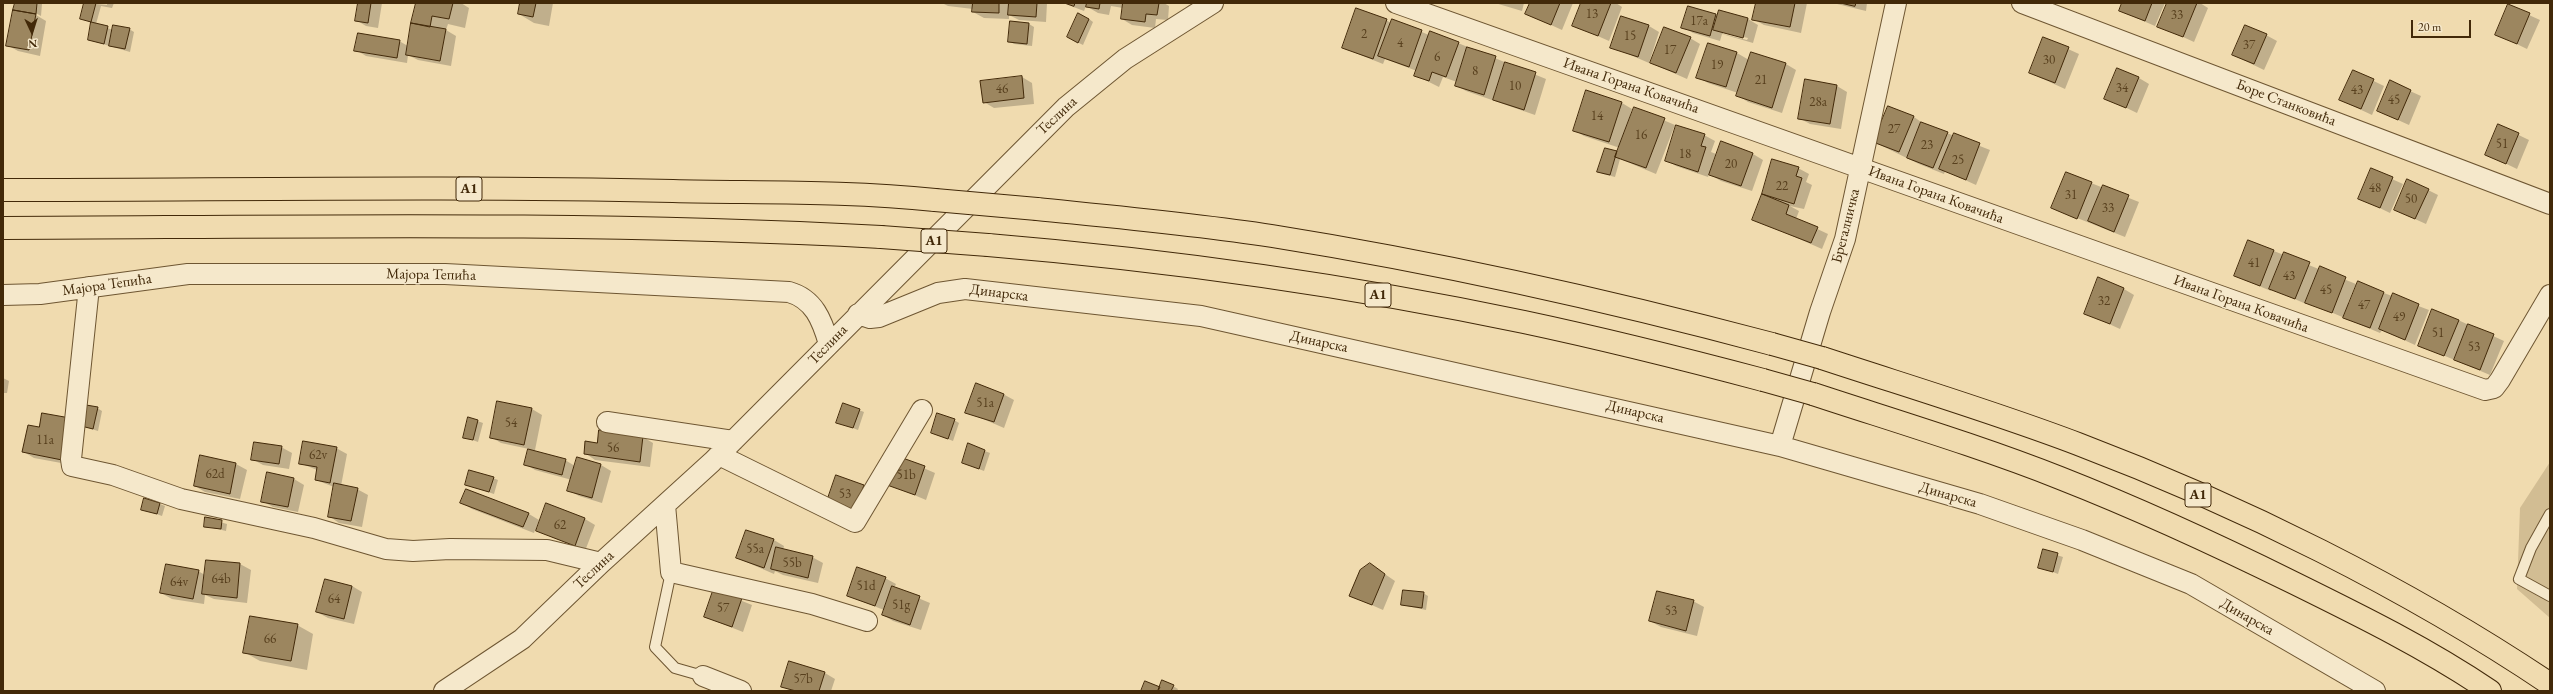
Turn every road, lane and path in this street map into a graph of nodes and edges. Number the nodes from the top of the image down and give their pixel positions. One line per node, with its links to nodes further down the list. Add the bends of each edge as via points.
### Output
1 (1213, 3): 12 (street, Теслина, via 1125,60 1084,91)
2 (1396, 3): 5 (street, Ивана Горана Ковачића)
3 (1896, 3): 5 (street, Брегалничка)
4 (2022, 3): 7 (street, Боре Станковића)
5 (1860, 167): 11 (street, Ивана Горана Ковачића, via 2485,390 2494,388 2500,380); 17 (street, Брегалничка, via 1845,239)
6 (3, 190): 26 (highway, A1, bridge, via 621,190 935,200 1211,228 1387,256 1626,306 1772,344 1822,358 2077,444 2229,508 2352,568 2496,649)
7 (2550, 204)
8 (3, 228): 30 (highway, A1, bridge, via 554,226 881,237 988,244 1203,267 1313,283 1524,322 1644,349 1812,394 2059,477 2248,560 2384,628)
9 (89, 287): 10 (street, Мајора Тепића, via 40,294); 13 (street, Мајора Тепића, via 188,274 445,274 789,292 809,301); 21 (street, via 72,466 113,474 181,499 314,528 386,549 547,550)
10 (3, 295)
11 (2550, 295)
12 (858, 314): 13 (street, Теслина); 17 (street, Динарска, via 870,318 880,317 938,293 965,289 1201,316)
13 (829, 344): 16 (street, Теслина)
14 (922, 410): 18 (street, via 855,522)
15 (606, 422): 16 (street)
16 (733, 441): 18 (street, Теслина)
17 (1780, 446): 29 (street, Динарска, via 1980,504 2082,540 2191,584)
18 (719, 455): 19 (street, Теслина)
19 (665, 505): 21 (street, Теслина); 22 (street)
20 (2550, 514): 23 (lane, via 2531,548 2519,579)
21 (601, 563): 27 (street, Теслина, via 522,639)
22 (671, 572): 24 (street, via 812,604); 25 (lane, via 655,647 676,668)
23 (2550, 596)
24 (867, 621)
25 (703, 676): 28 (street)
26 (2550, 684)
27 (444, 691)
28 (741, 691)
29 (2375, 691)
30 (2490, 691)

